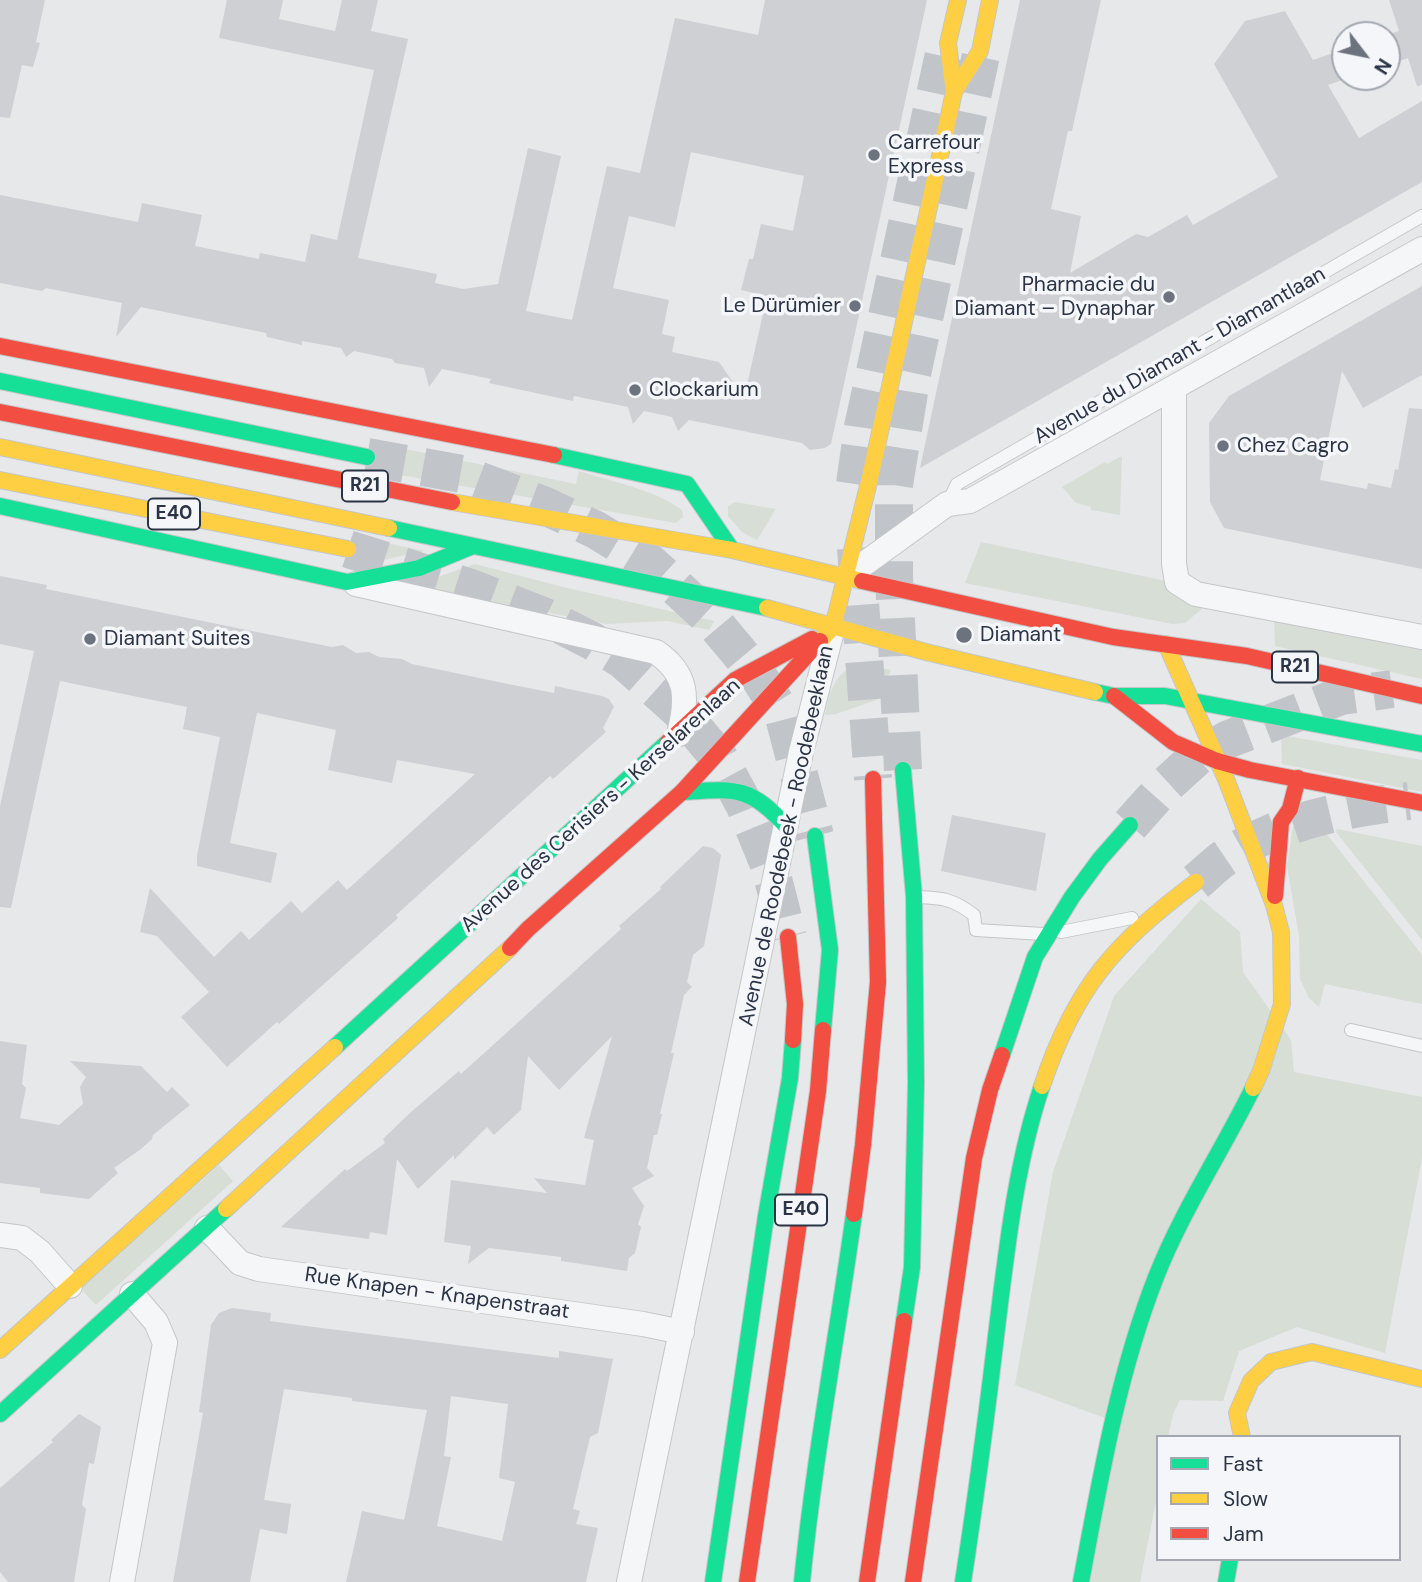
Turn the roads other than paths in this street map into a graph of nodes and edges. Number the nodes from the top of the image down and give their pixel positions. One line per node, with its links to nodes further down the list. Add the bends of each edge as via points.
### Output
1 (958, 0): 3 (main road, Avenue de Roodebeek - Roodebeeklaan, via 948,43)
2 (990, 0): 3 (main road, Avenue de Roodebeek - Roodebeeklaan, via 980,51)
3 (954, 92): 18 (main road, Avenue de Roodebeek - Roodebeeklaan)
4 (1422, 216): 13 (lane, Avenue du Diamant - Diamantlaan, via 957,484)
5 (1422, 249): 8 (street, Avenue du Diamant - Diamantlaan)
6 (0, 346): 17 (main road, via 687,484)
7 (0, 381): 11 (main road)
8 (1174, 388): 13 (street, Avenue du Diamant - Diamantlaan, via 970,501); 21 (street, via 1177,582 1196,594)
9 (0, 412): 17 (main road, R21, via 408,495)
10 (0, 447): 15 (main road, R21)
11 (368, 457)
12 (0, 480): 16 (main road, E40)
13 (947, 503): 18 (street, Avenue du Diamant - Diamantlaan)
14 (0, 506): 19 (main road)
15 (473, 547): 19 (main road, via 419,568); 20 (main road, R21, via 738,601)
16 (348, 549)
17 (732, 550): 18 (main road, R21)
18 (846, 578): 20 (main road, Avenue de Roodebeek - Roodebeeklaan); 22 (main road, R21, via 1100,634)
19 (347, 582): 26 (street, via 656,652 672,663 680,676 685,709)
20 (833, 627): 23 (main road, R21); 26 (main road, Avenue des Cerisiers - Kerselarenlaan, via 735,680); 32 (main road, Avenue des Cerisiers - Kerselarenlaan); 35 (street, Avenue de Roodebeek - Roodebeeklaan)
21 (1422, 637)
22 (1167, 644): 24 (main road, R21, via 1247,656); 25 (main road)
23 (1114, 696): 25 (main road, R21); 28 (main road, via 1173,741)
24 (1422, 696)
25 (1189, 701): 27 (main road, R21); 28 (main road)
26 (679, 734): 47 (main road, Avenue des Cerisiers - Kerselarenlaan, via 256,1126)
27 (1422, 744)
28 (1217, 761): 30 (main road); 39 (main road)
29 (903, 770): 38 (main road)
30 (1298, 778): 33 (main road); 39 (main road, via 1290,809 1281,822)
31 (873, 779): 59 (main road, E40, via 878,982 863,1145)
32 (682, 792): 35 (main road, via 736,789 749,793); 45 (main road, Avenue des Cerisiers - Kerselarenlaan, via 433,1020 279,1152)
33 (1422, 803)
34 (1130, 825): 41 (main road)
35 (786, 826): 49 (street, Avenue de Roodebeek - Roodebeeklaan)
36 (815, 836): 58 (main road, E40, via 830,950 818,1091)
37 (1196, 882): 40 (main road)
38 (914, 896): 41 (lane, via 960,904 974,915 976,929); 60 (main road, via 912,1267)
39 (1274, 905): 63 (main road, via 1281,932 1283,1004 1261,1071 1156,1277 1106,1450)
40 (1155, 913): 41 (lane); 62 (main road, via 1089,984 1061,1037 1041,1090 1024,1152 1001,1289)
41 (1047, 934): 61 (main road, via 990,1090 974,1158)
42 (788, 937): 57 (main road, E40, via 795,1004 790,1078 765,1216)
43 (1351, 1030): 44 (lane)
44 (1422, 1045)
45 (207, 1228): 48 (main road, Avenue des Cerisiers - Kerselarenlaan); 49 (street, Rue Knapen - Knapenstraat, via 240,1263 259,1269)
46 (0, 1235): 47 (street, via 22,1238 40,1251)
47 (70, 1286): 50 (main road, Avenue des Cerisiers - Kerselarenlaan)
48 (132, 1294): 52 (main road, Avenue des Cerisiers - Kerselarenlaan); 55 (street, via 156,1322 165,1343)
49 (682, 1332): 56 (street, Avenue de Roodebeek - Roodebeeklaan)
50 (0, 1350)
51 (1422, 1379): 53 (main road, via 1312,1352 1271,1362 1251,1381 1237,1413)
52 (0, 1414)
53 (1242, 1435)
54 (1230, 1561): 64 (main road)
55 (122, 1582)
56 (629, 1582)
57 (713, 1582)
58 (747, 1582)
59 (802, 1582)
60 (867, 1582)
61 (913, 1582)
62 (963, 1582)
63 (1081, 1582)
64 (1226, 1582)

